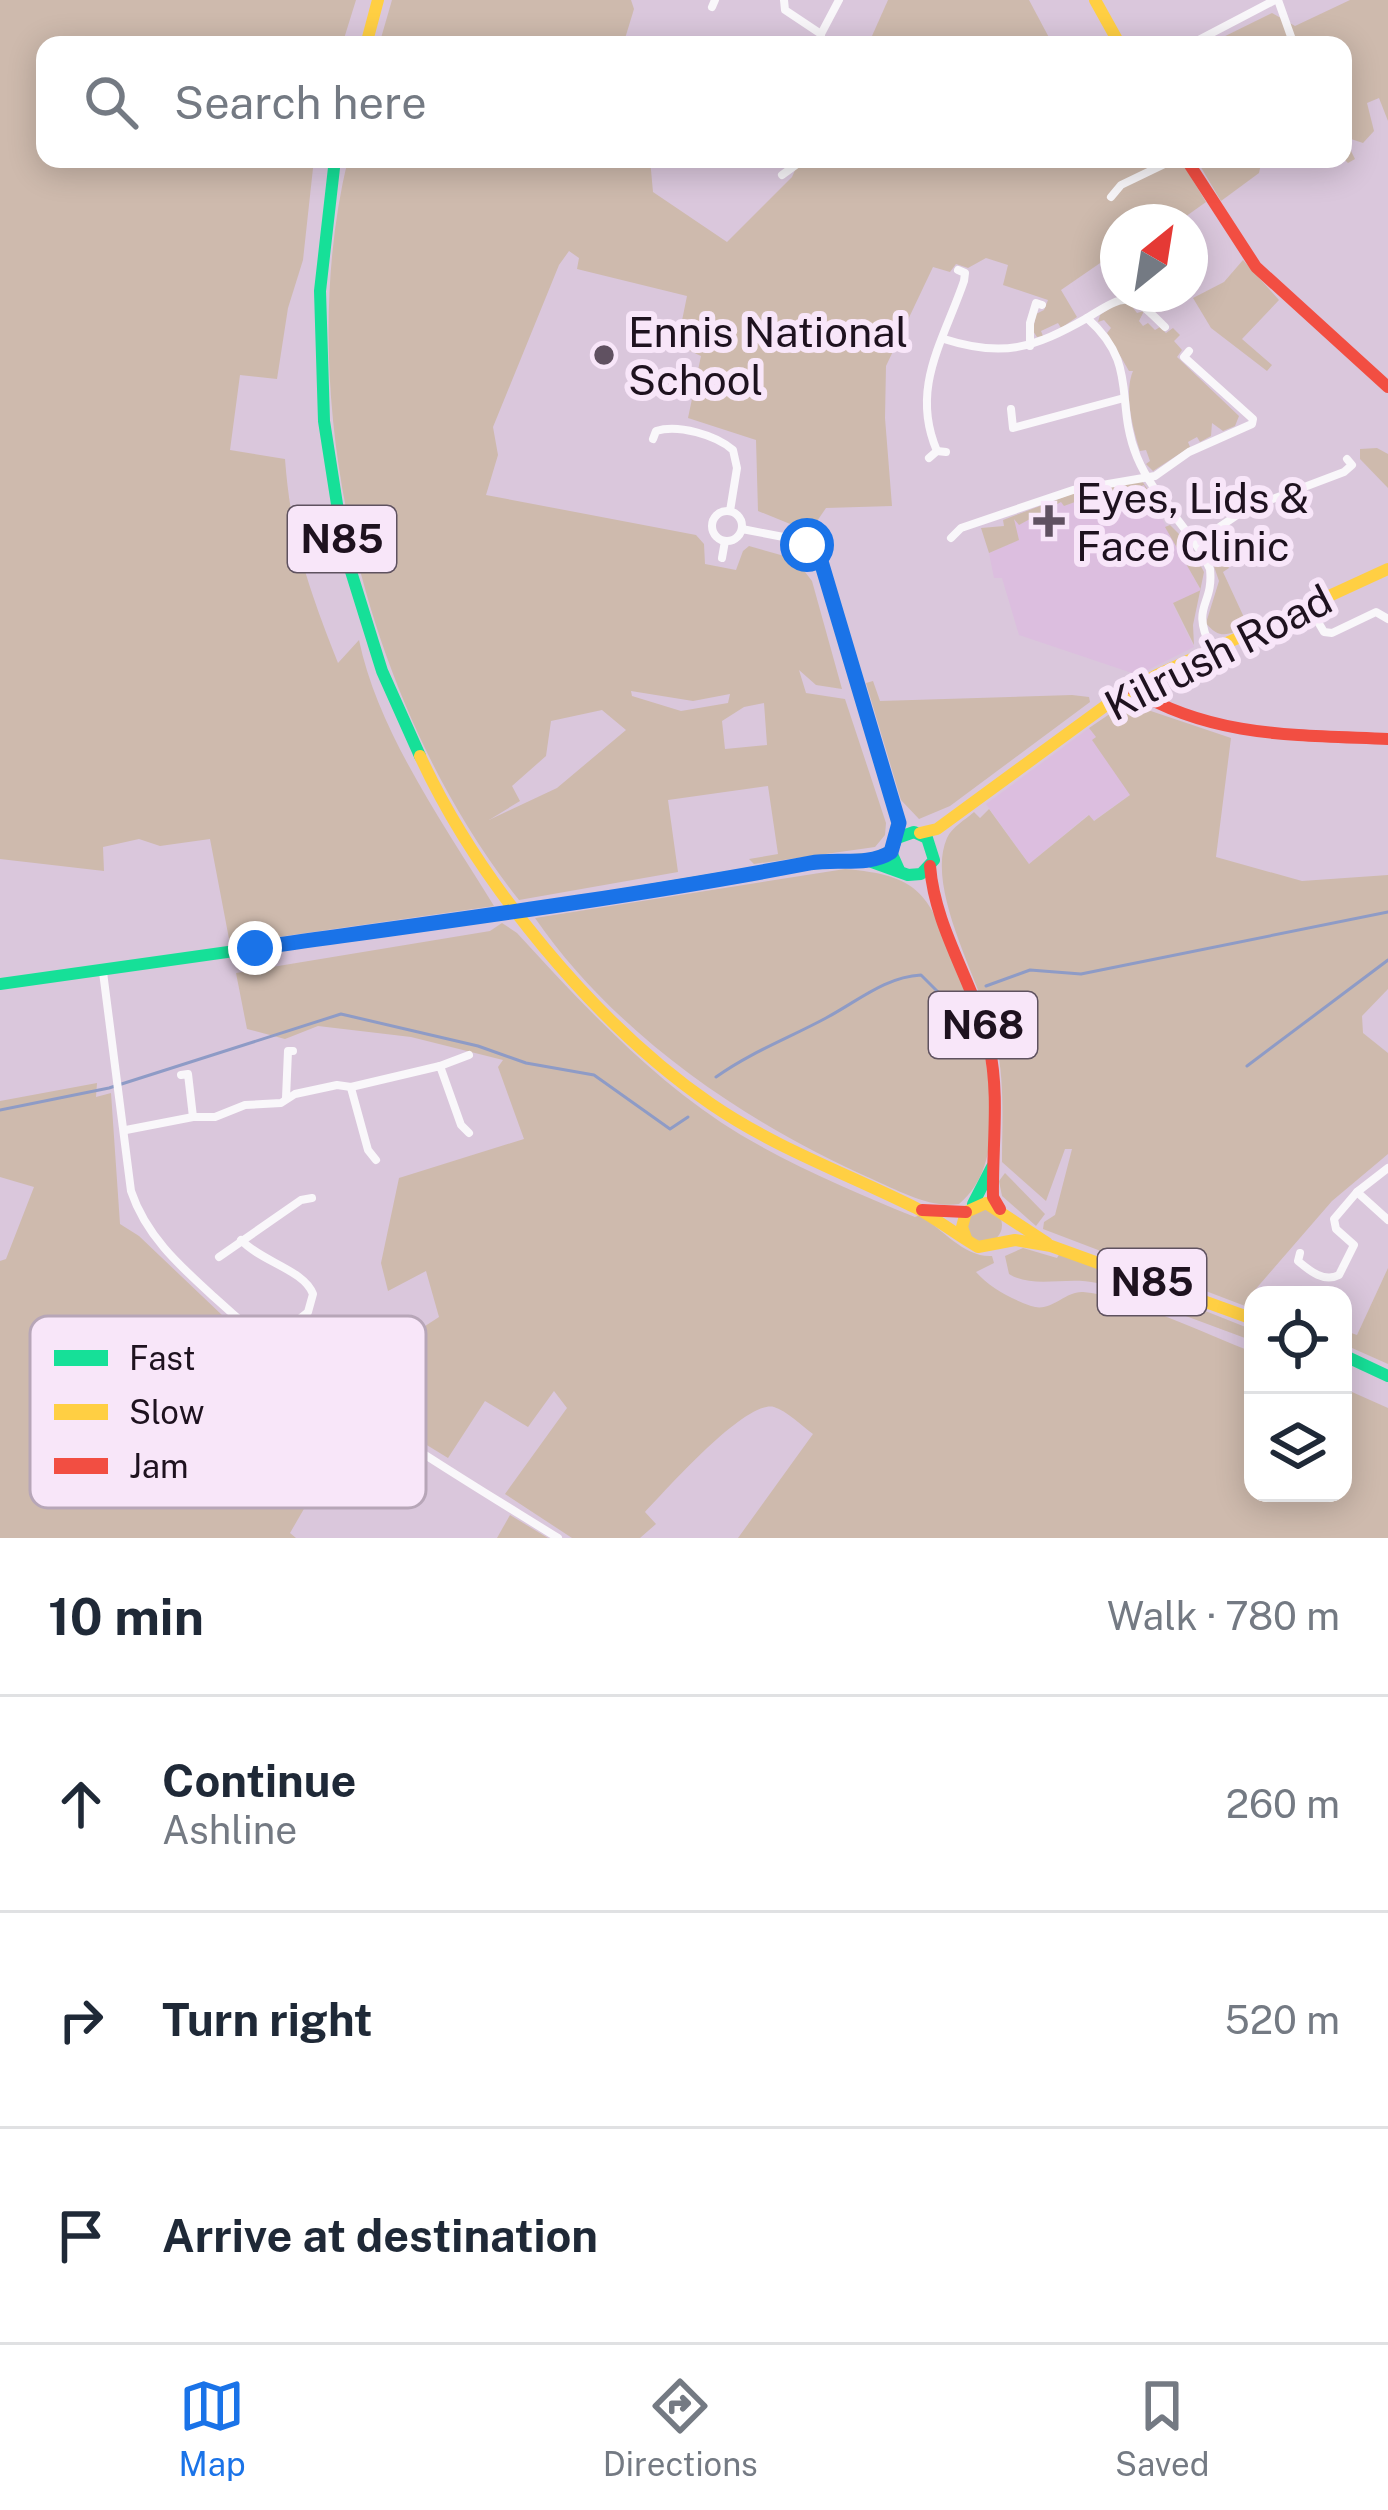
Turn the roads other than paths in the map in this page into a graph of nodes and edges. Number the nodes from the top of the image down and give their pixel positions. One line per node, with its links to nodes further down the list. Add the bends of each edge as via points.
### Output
1 (378, 0): 6 (main road)
2 (784, 0): 7 (street)
3 (838, 0): 8 (street)
4 (1095, 0): 9 (main road)
5 (1276, 0): 10 (street); 11 (street)
6 (368, 36)
7 (816, 36)
8 (823, 36)
9 (1115, 36)
10 (1206, 36)
11 (1290, 36)
12 (334, 168): 70 (main road, N85, via 321,264 325,439 373,655 425,775 526,928 630,1038 688,1088 792,1153)
13 (791, 168): 16 (street)
14 (1156, 168): 17 (street)
15 (1192, 168): 25 (main road, via 1256,267)
16 (782, 175)
17 (1111, 197)
18 (958, 270): 22 (street, via 964,281)
19 (1042, 305): 23 (street, via 1036,303 1030,323)
20 (1087, 318): 21 (street, via 1118,298 1132,299); 23 (street); 26 (street, via 1115,352)
21 (1165, 327)
22 (944, 339): 23 (street, via 996,351); 29 (street, via 925,396)
23 (1030, 346)
24 (1189, 351): 31 (street, via 1184,357 1252,424)
25 (1388, 387)
26 (1124, 398): 27 (street, via 1013,428); 31 (street)
27 (1011, 409)
28 (653, 439): 32 (street, via 670,428 733,450)
29 (938, 454)
30 (1348, 459): 38 (street, via 1344,472 1246,509)
31 (1147, 476): 36 (street, via 1046,498); 38 (street)
32 (730, 511): 34 (street); 35 (street)
33 (696, 520): 34 (street)
34 (712, 524): 37 (street)
35 (742, 530): 37 (street); 47 (street, via 799,540 820,558)
36 (951, 538)
37 (724, 542): 39 (street)
38 (1196, 543): 43 (street, via 1212,579 1200,622)
39 (722, 558)
40 (1388, 569): 41 (main road, Kilrush Road)
41 (1308, 605): 42 (street, via 1324,632 1376,612); 43 (main road, Kilrush Road)
42 (1388, 620)
43 (1211, 648): 44 (main road, Kilrush Road)
44 (1132, 689): 45 (main road, via 1157,708 1255,736); 46 (main road, Kilrush Road)
45 (1388, 739)
46 (937, 829): 47 (main road, Kilrush Road); 48 (main road)
47 (903, 836): 48 (main road); 49 (main road, Kilrush Road); 51 (main road)
48 (934, 847): 50 (main road, N68)
49 (859, 860): 51 (main road); 53 (main road)
50 (930, 866): 51 (main road); 52 (main road, N68)
51 (904, 872): 52 (main road)
52 (933, 892): 65 (main road, N68, via 988,1046)
53 (104, 972): 54 (main road); 62 (street)
54 (0, 984)
55 (293, 1051): 60 (street)
56 (469, 1055): 57 (street)
57 (440, 1066): 59 (street); 63 (street)
58 (182, 1075): 61 (street)
59 (351, 1088): 60 (street); 64 (street)
60 (286, 1098): 61 (street)
61 (193, 1117): 62 (street)
62 (126, 1130): 79 (street, via 131,1191 145,1224)
63 (469, 1133)
64 (376, 1160)
65 (992, 1166): 69 (main road, N68); 71 (main road, N68)
66 (1388, 1168): 67 (street)
67 (1357, 1192): 72 (street); 77 (street, via 1334,1219 1354,1245 1339,1275 1310,1271)
68 (312, 1198): 73 (street)
69 (968, 1209): 70 (main road, N85); 71 (main road, N85, via 986,1202); 74 (main road)
70 (919, 1210): 74 (main road, N85)
71 (1002, 1212): 75 (main road, via 1006,1230); 76 (main road, N85)
72 (1388, 1220)
73 (241, 1240): 78 (street); 80 (street, via 306,1280 314,1294)
74 (968, 1240): 75 (main road, N85, via 985,1248)
75 (998, 1243): 76 (main road, N85)
76 (1051, 1246): 81 (main road, N85)
77 (1300, 1253)
78 (219, 1257)
79 (236, 1316)
80 (303, 1316)
81 (1244, 1316)
82 (1352, 1359): 83 (main road)
83 (1388, 1376)
84 (426, 1454): 85 (street)
85 (558, 1538)

